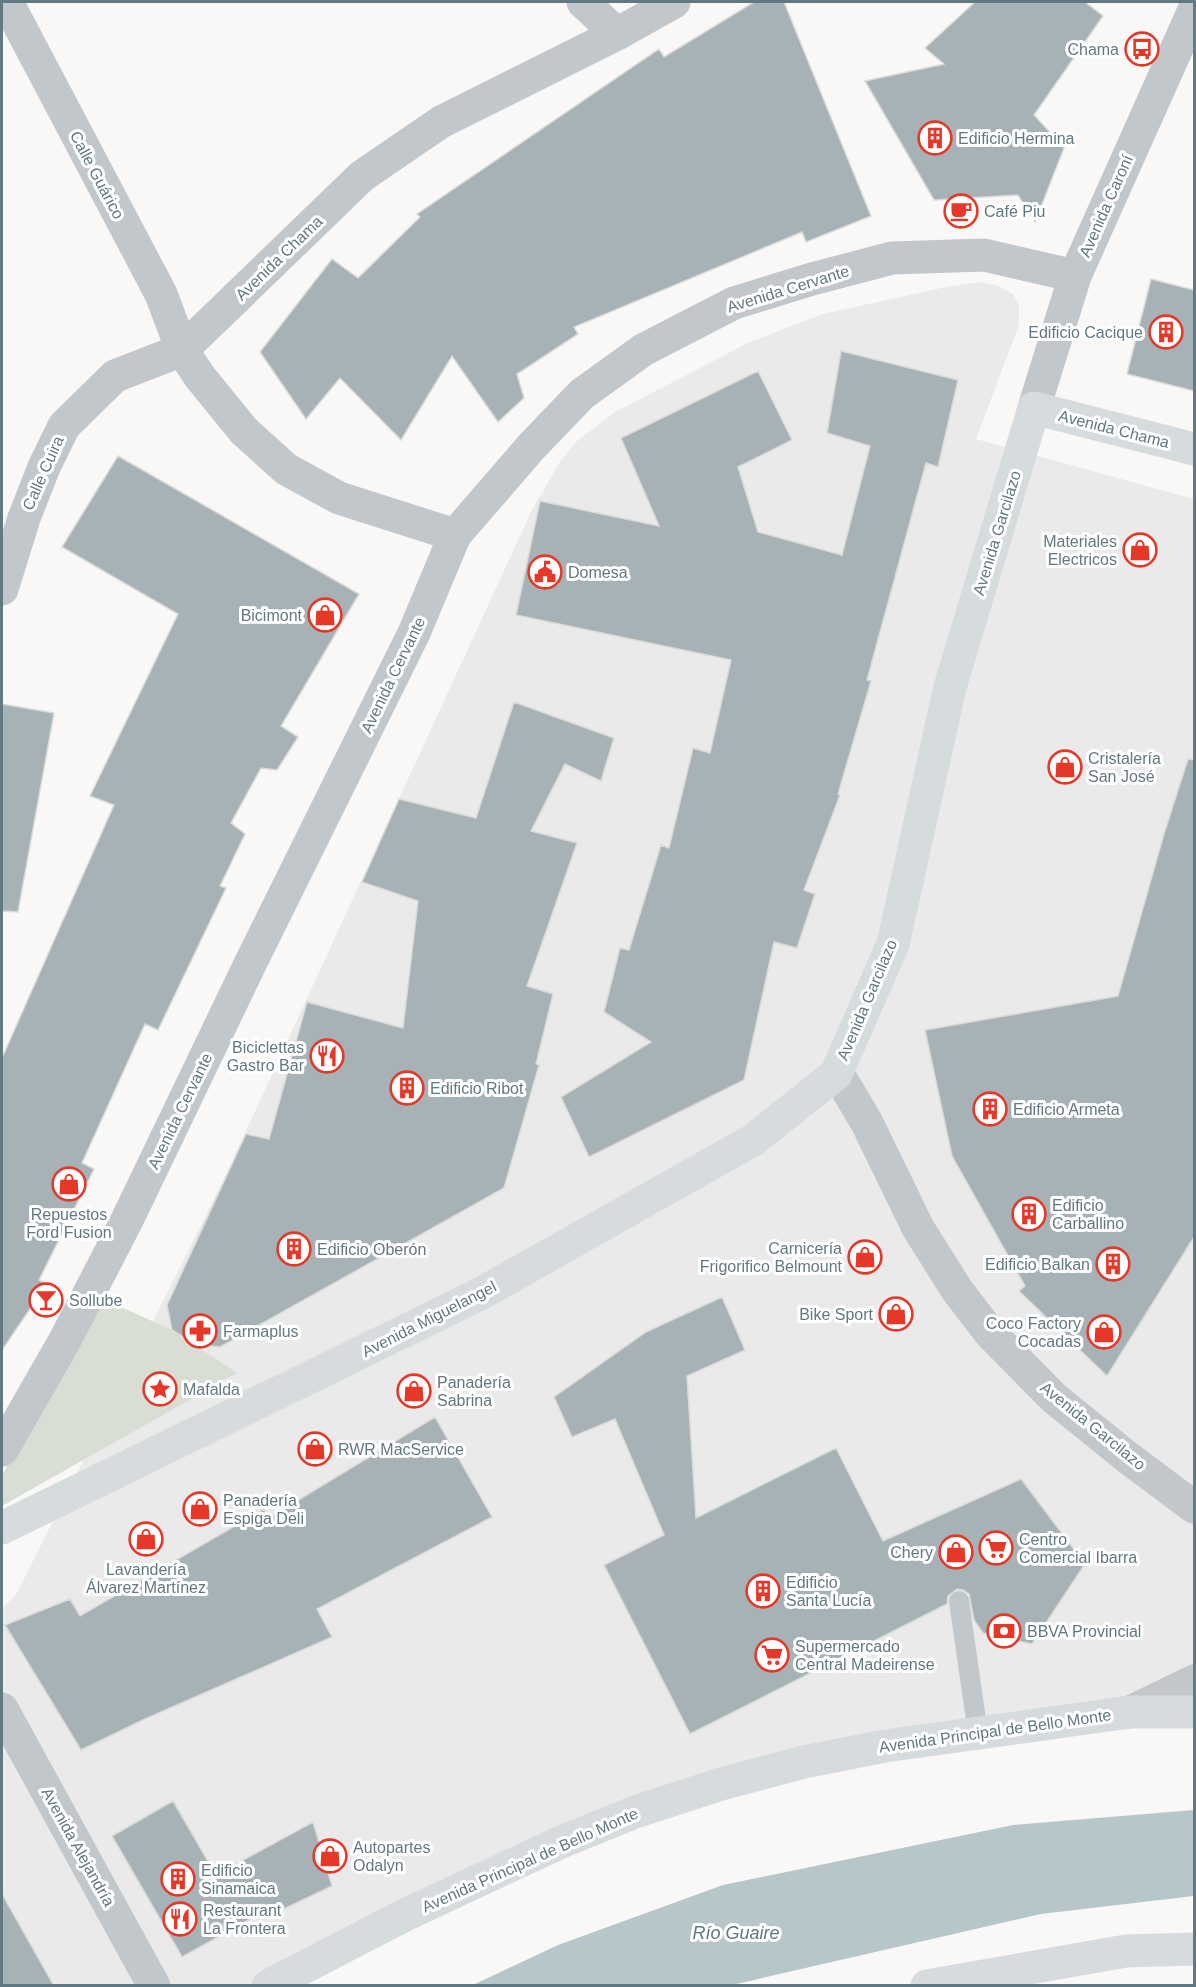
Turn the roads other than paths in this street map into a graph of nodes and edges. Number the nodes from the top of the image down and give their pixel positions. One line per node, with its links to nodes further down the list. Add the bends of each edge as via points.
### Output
1 (8, 2): 7 (street, Calle Guárico, via 161,294)
2 (583, 2): 5 (street)
3 (674, 2): 5 (street, Avenida Chama)
4 (1194, 10): 6 (street, Avenida Caroní)
5 (617, 34): 7 (street, Avenida Chama, via 441,122 362,176)
6 (1075, 276): 8 (street, Avenida Caroní); 10 (street, Avenida Cervante, via 984,255 892,258 734,303 642,350 582,394)
7 (182, 350): 10 (street, via 244,431 286,469 339,498); 11 (street, Calle Cuira, via 115,376 64,426 24,518)
8 (1034, 408): 9 (main road, Avenida Chama); 12 (main road, Avenida Garcilazo, via 950,687 893,944)
9 (1194, 449)
10 (455, 535): 13 (street, Avenida Cervante, via 414,633 127,1220)
11 (2, 589)
12 (836, 1074): 14 (street, Avenida Garcilazo, via 867,1123 918,1228 990,1333 1054,1398); 15 (main road, Avenida Miguelangel, via 753,1140 480,1294)
13 (2, 1450)
14 (1194, 1507)
15 (2, 1528)
16 (959, 1601): 21 (lane)
17 (1194, 1682): 19 (street)
18 (2, 1709): 23 (street, Avenida Alejandría)
19 (1130, 1712): 20 (main road, Avenida Principal de Bello Monte); 21 (main road, Avenida Principal de Bello Monte)
20 (1194, 1712)
21 (978, 1734): 24 (main road, Avenida Principal de Bello Monte, via 804,1762 635,1812 405,1915)
22 (1194, 1949): 25 (main road, via 1125,1951)
23 (154, 1986)
24 (268, 1986)
25 (927, 1986)

